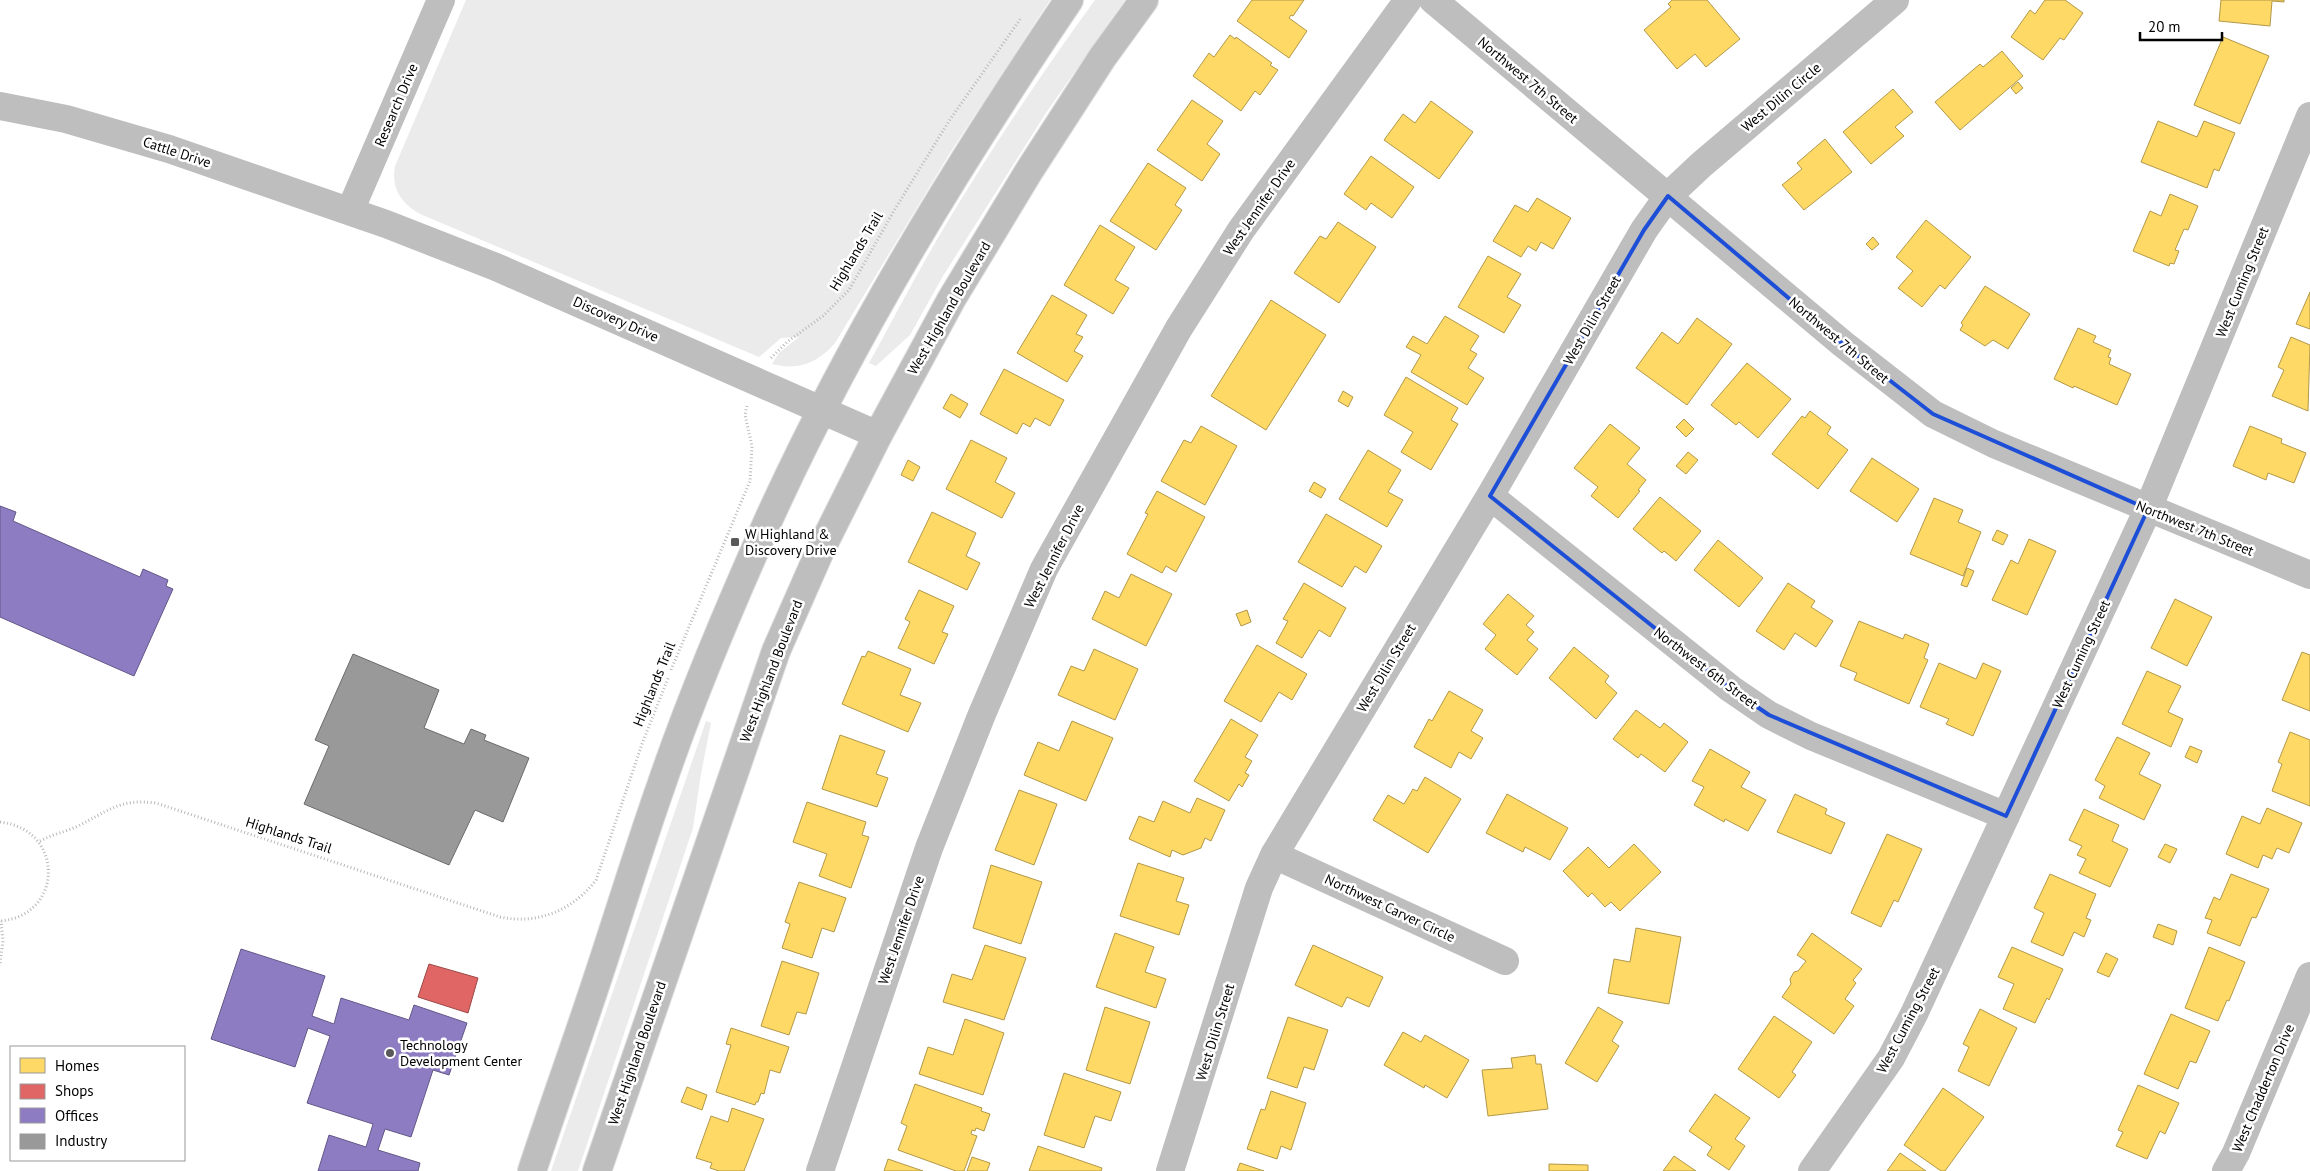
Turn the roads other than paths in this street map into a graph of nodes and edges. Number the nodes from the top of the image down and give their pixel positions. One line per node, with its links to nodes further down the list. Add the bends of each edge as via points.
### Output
1 (441, 0): 10 (street, Research Drive)
2 (1069, 0): 11 (street, via 943,193)
3 (1144, 0): 12 (street, West Highland Boulevard, via 1029,171 952,300)
4 (1408, 0): 22 (street, West Jennifer Drive, via 1241,230 1179,328 1044,569 928,848)
5 (1433, 0): 9 (street, Northwest 7th Street)
6 (1895, 0): 9 (street, West Dilin Circle)
7 (0, 106): 10 (street, Cattle Drive, via 66,119 138,140)
8 (2310, 116): 14 (street, West Cuming Street)
9 (1668, 196): 13 (street, West Dilin Street, via 1644,230); 14 (street, Northwest 7th Street, via 1843,344 1933,414 1994,444)
10 (350, 210): 11 (street, Discovery Drive, via 496,266)
11 (821, 410): 12 (street, Discovery Drive); 20 (street, via 726,619 663,780)
12 (878, 435): 21 (street, West Highland Boulevard, via 820,551 776,650)
13 (1490, 496): 16 (street, Northwest 6th Street, via 1731,690 1769,715 1811,736); 17 (street, West Dilin Street)
14 (2148, 509): 15 (street, Northwest 7th Street); 16 (street, West Cuming Street)
15 (2310, 575)
16 (2006, 816): 24 (street, West Cuming Street, via 1891,1058)
17 (1274, 855): 18 (street, Northwest Carver Circle); 23 (street, West Dilin Street, via 1259,888)
18 (1505, 961)
19 (2310, 976): 25 (street, West Chadderton Drive)
20 (532, 1171)
21 (597, 1171)
22 (820, 1171)
23 (1170, 1171)
24 (1812, 1171)
25 (2226, 1171)

